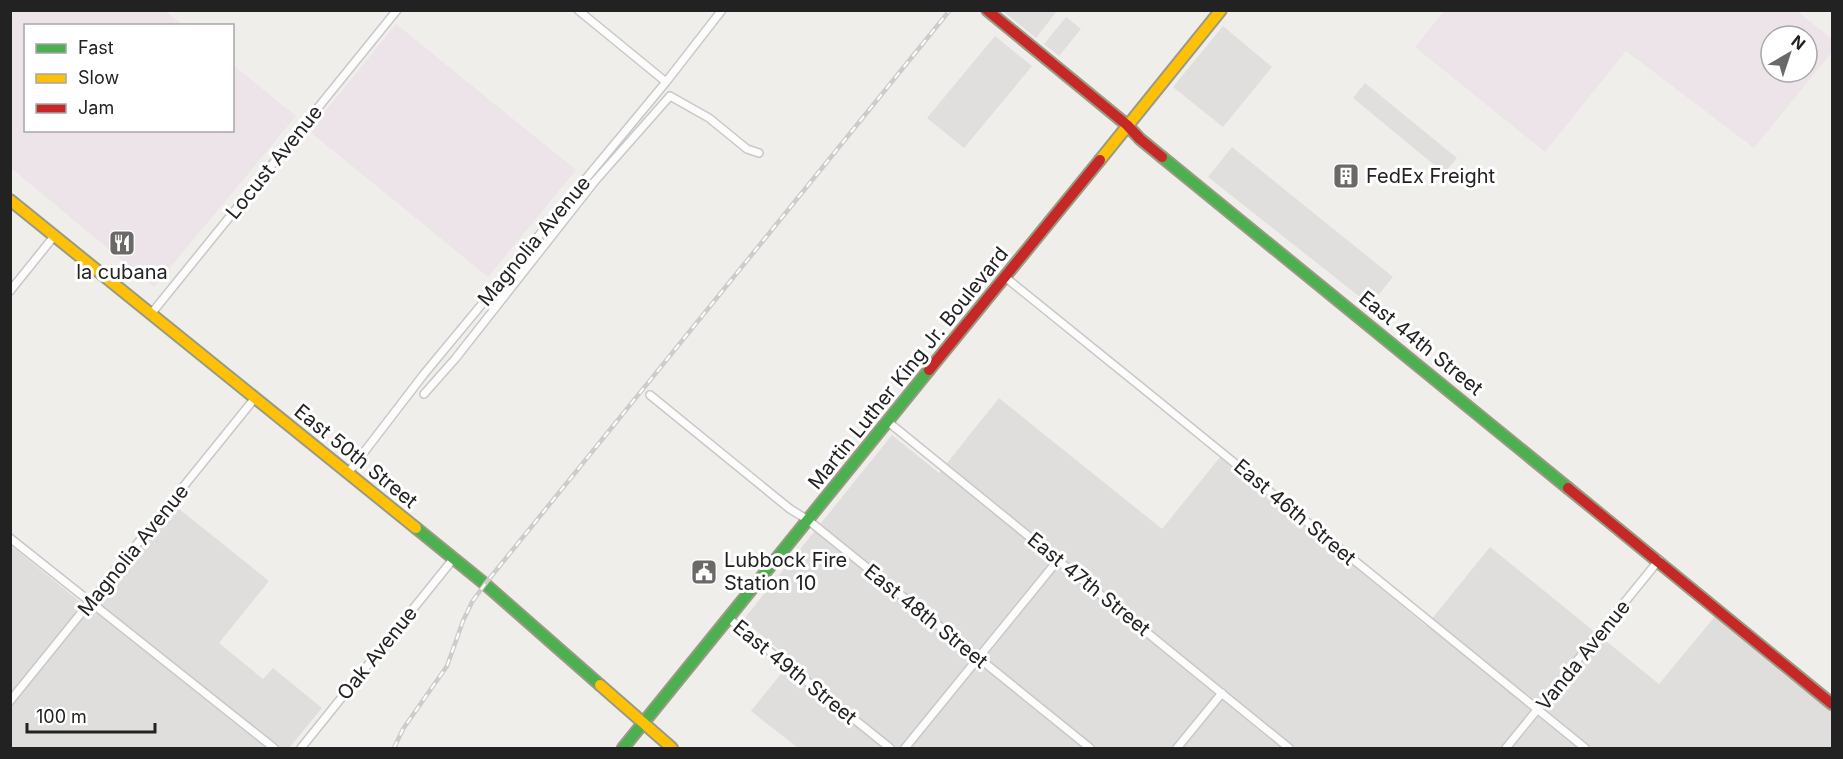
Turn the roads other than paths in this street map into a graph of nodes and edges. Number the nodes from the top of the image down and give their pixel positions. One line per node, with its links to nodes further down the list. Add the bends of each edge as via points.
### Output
1 (397, 10): 13 (street, Locust Avenue)
2 (578, 10): 6 (street)
3 (723, 10): 6 (street, Magnolia Avenue)
4 (987, 10): 7 (main road, East 44th Street)
5 (1221, 10): 7 (main road, Martin Luther King Jr. Boulevard)
6 (666, 82): 18 (street, Magnolia Avenue, via 424,374)
7 (1127, 124): 11 (main road, Martin Luther King Jr. Boulevard); 23 (main road, East 44th Street, via 1140,139)
8 (759, 153): 14 (street, via 670,96 595,181)
9 (10, 200): 10 (main road, East 50th Street)
10 (55, 235): 12 (street); 13 (main road, East 50th Street)
11 (1005, 277): 17 (main road, Martin Luther King Jr. Boulevard); 30 (street, East 46th Street)
12 (10, 291)
13 (151, 314): 16 (main road, East 50th Street)
14 (424, 394)
15 (650, 395): 19 (street, East 48th Street)
16 (255, 398): 18 (main road, East 50th Street); 24 (street, Magnolia Avenue)
17 (887, 421): 19 (main road, Martin Luther King Jr. Boulevard); 22 (street, East 47th Street)
18 (348, 473): 21 (main road, East 50th Street)
19 (808, 520): 25 (main road, Martin Luther King Jr. Boulevard); 26 (street, East 48th Street)
20 (10, 538): 24 (street)
21 (454, 558): 31 (main road, East 50th Street); 33 (street, Oak Avenue)
22 (1058, 560): 26 (street); 27 (street, East 47th Street)
23 (1659, 560): 29 (main road, East 44th Street); 30 (street, Vanda Avenue)
24 (90, 603): 28 (street, Magnolia Avenue); 32 (street)
25 (728, 618): 31 (main road, Martin Luther King Jr. Boulevard); 36 (street, East 49th Street)
26 (979, 658): 37 (street); 38 (street, East 48th Street)
27 (1222, 693): 39 (street); 40 (street, East 47th Street)
28 (10, 702)
29 (1833, 704)
30 (1538, 710): 41 (street, Vanda Avenue); 42 (street, East 46th Street)
31 (642, 723): 34 (main road, Martin Luther King Jr. Boulevard); 35 (main road, East 50th Street)
32 (274, 748)
33 (301, 748)
34 (623, 748)
35 (672, 748)
36 (890, 748)
37 (905, 748)
38 (1090, 748)
39 (1177, 748)
40 (1289, 748)
41 (1506, 748)
42 (1585, 748)

